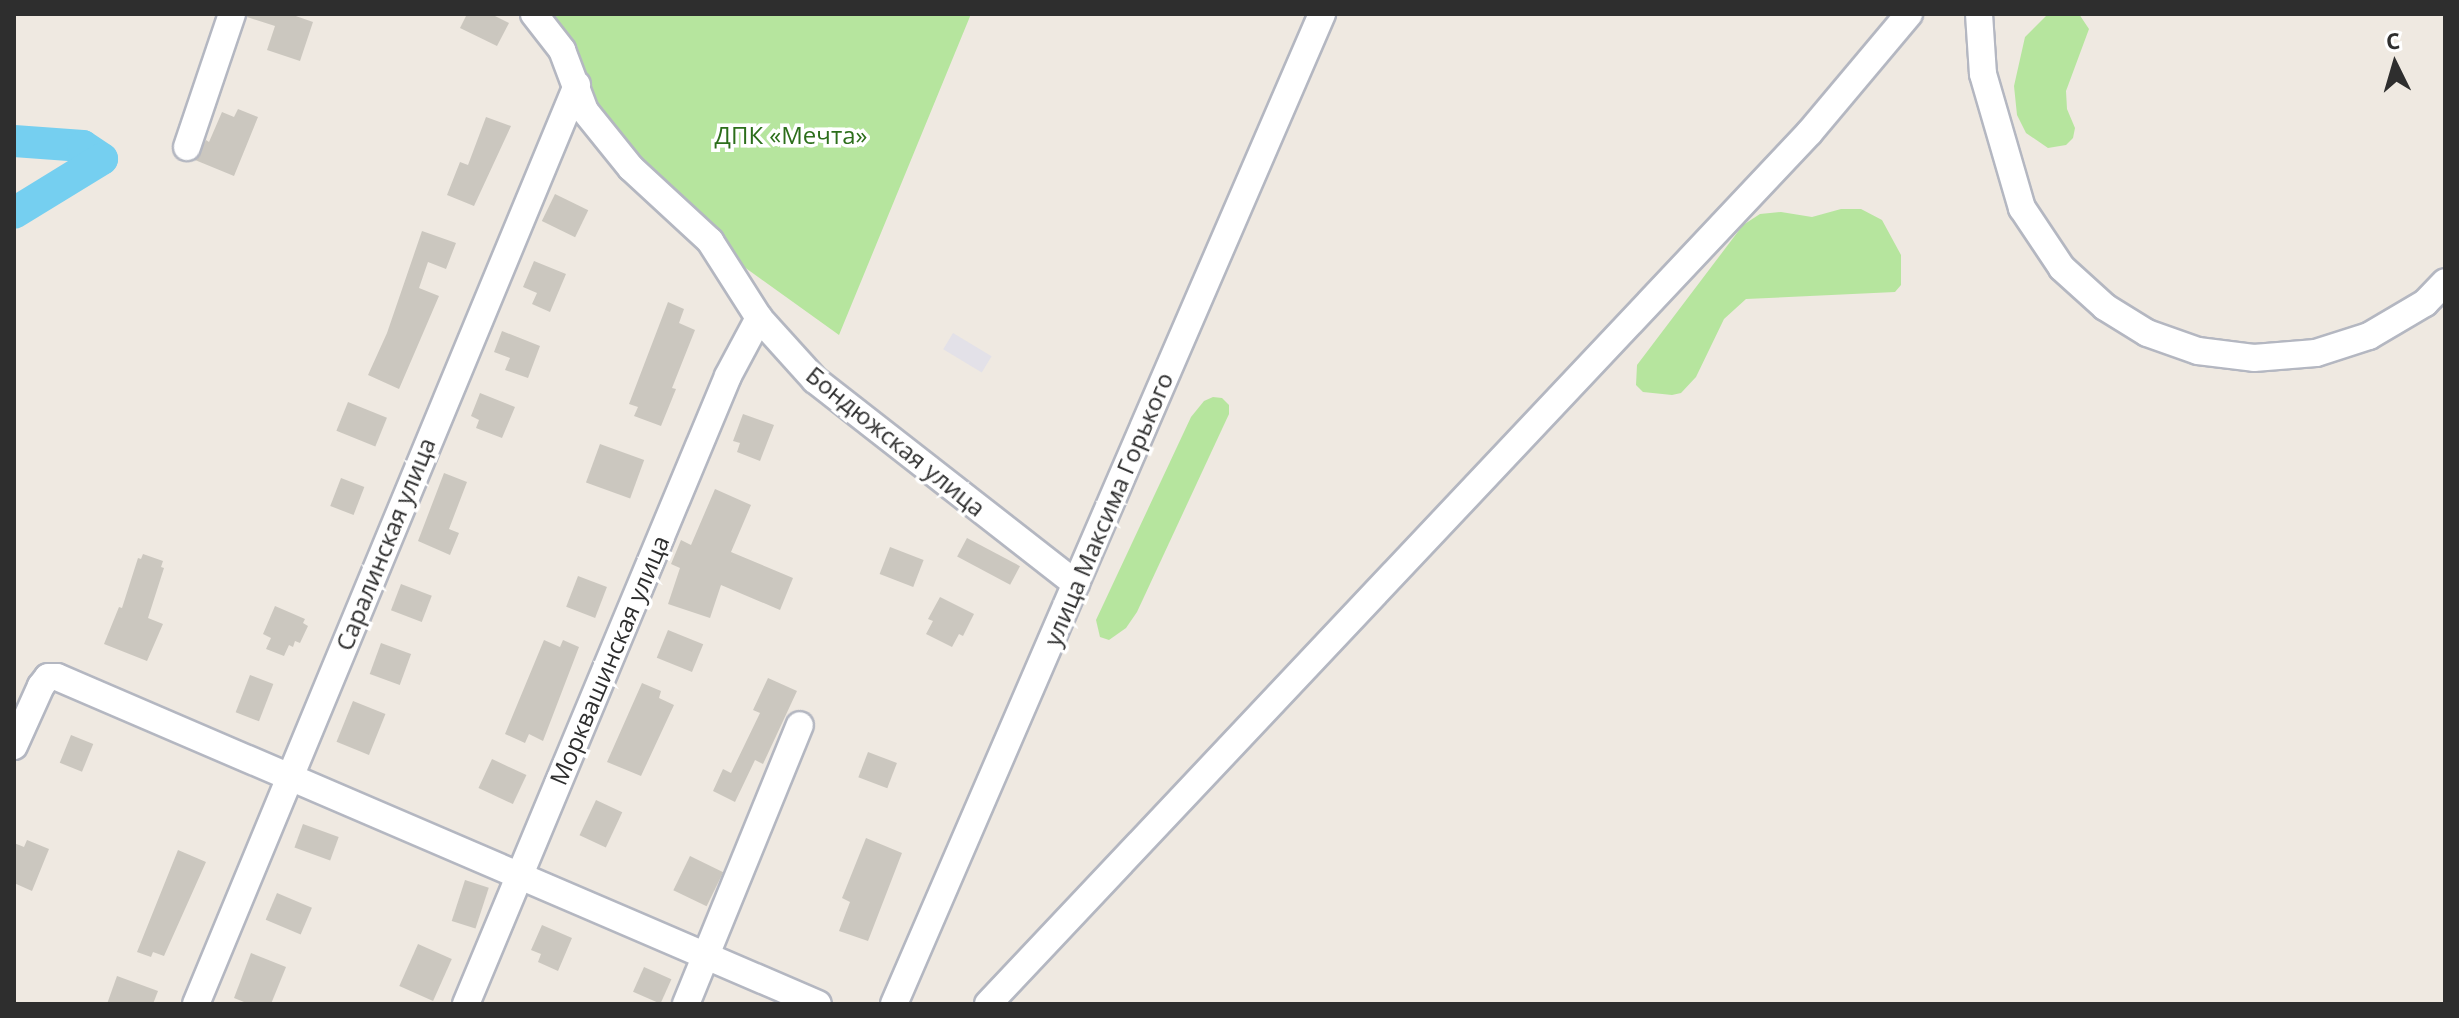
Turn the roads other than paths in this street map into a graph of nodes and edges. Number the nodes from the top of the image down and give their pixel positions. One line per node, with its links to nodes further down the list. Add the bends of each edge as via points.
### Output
1 (232, 14): 7 (street)
2 (534, 14): 6 (street, Бондюжская улица, via 562,50)
3 (1322, 14): 10 (street, улица Максима Горького)
4 (1909, 14): 21 (street, via 1810,132)
5 (1979, 14): 8 (street, via 1983,74 2022,208 2062,268 2105,307 2147,333 2198,351 2254,358 2316,353 2369,336 2425,303)
6 (577, 85): 9 (street, Бондюжская улица, via 585,111 631,168 710,241); 13 (street, Саралинская улица)
7 (187, 147)
8 (2445, 282)
9 (759, 318): 10 (street, Бондюжская улица, via 815,380); 14 (street, Морквашинская улица, via 728,376)
10 (1076, 584): 20 (street, улица Максима Горького)
11 (800, 725): 15 (street)
12 (14, 746): 13 (street, via 41,686 48,677 57,677)
13 (289, 777): 14 (street); 16 (street, Саралинская улица)
14 (519, 873): 15 (street); 17 (street, Морквашинская улица)
15 (707, 958): 18 (street); 19 (street)
16 (196, 1004)
17 (466, 1004)
18 (686, 1004)
19 (818, 1004)
20 (894, 1004)
21 (988, 1004)

